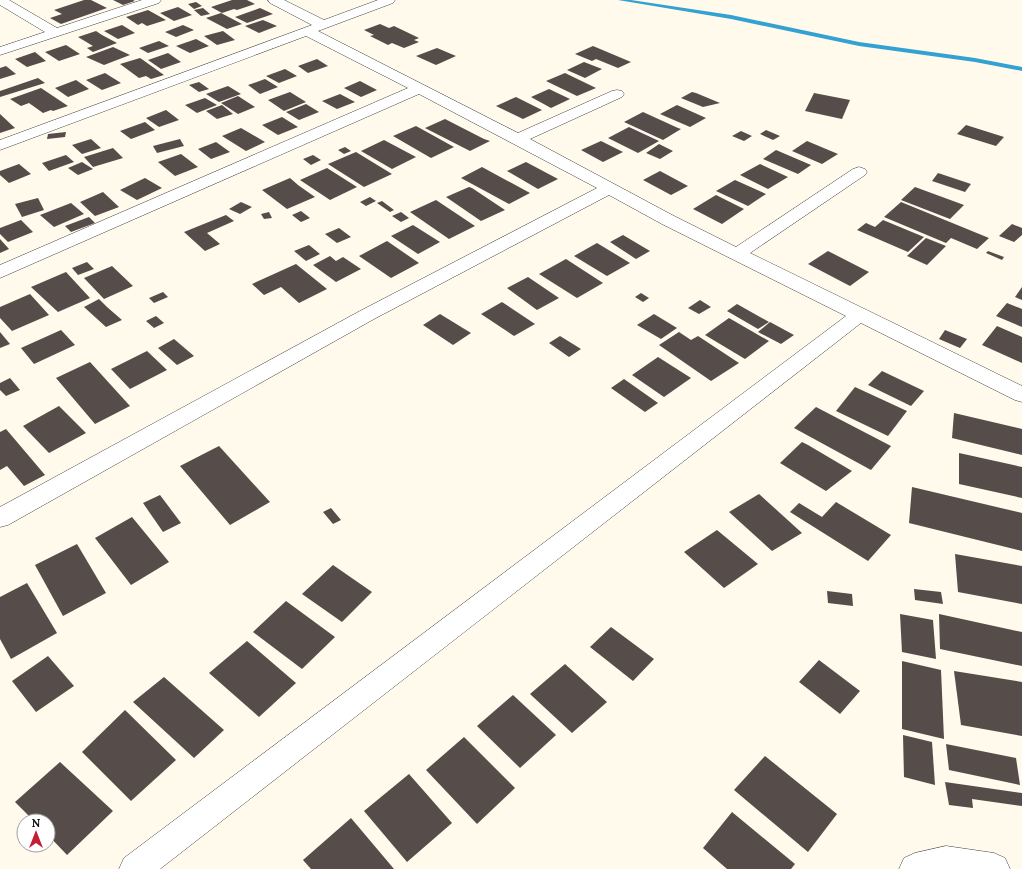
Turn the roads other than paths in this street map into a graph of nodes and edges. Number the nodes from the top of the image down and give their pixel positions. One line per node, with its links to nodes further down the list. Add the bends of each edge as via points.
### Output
1 (0, 0): 7 (street)
2 (155, 0): 7 (street)
3 (274, 0): 5 (street)
4 (389, 0): 5 (street)
5 (323, 25): 6 (street)
6 (307, 31): 9 (street); 12 (street)
7 (56, 33): 8 (street)
8 (0, 51)
9 (419, 89): 11 (street); 16 (street)
10 (617, 94): 11 (street)
11 (518, 139): 14 (street)
12 (0, 145)
13 (859, 172): 15 (street)
14 (608, 189): 15 (street); 19 (street, via 367,315)
15 (737, 254): 17 (street)
16 (0, 272)
17 (859, 315): 18 (street); 20 (street)
18 (1022, 395)
19 (0, 518)
20 (135, 869)
21 (915, 869): 22 (street, via 946,862)
22 (994, 869)

